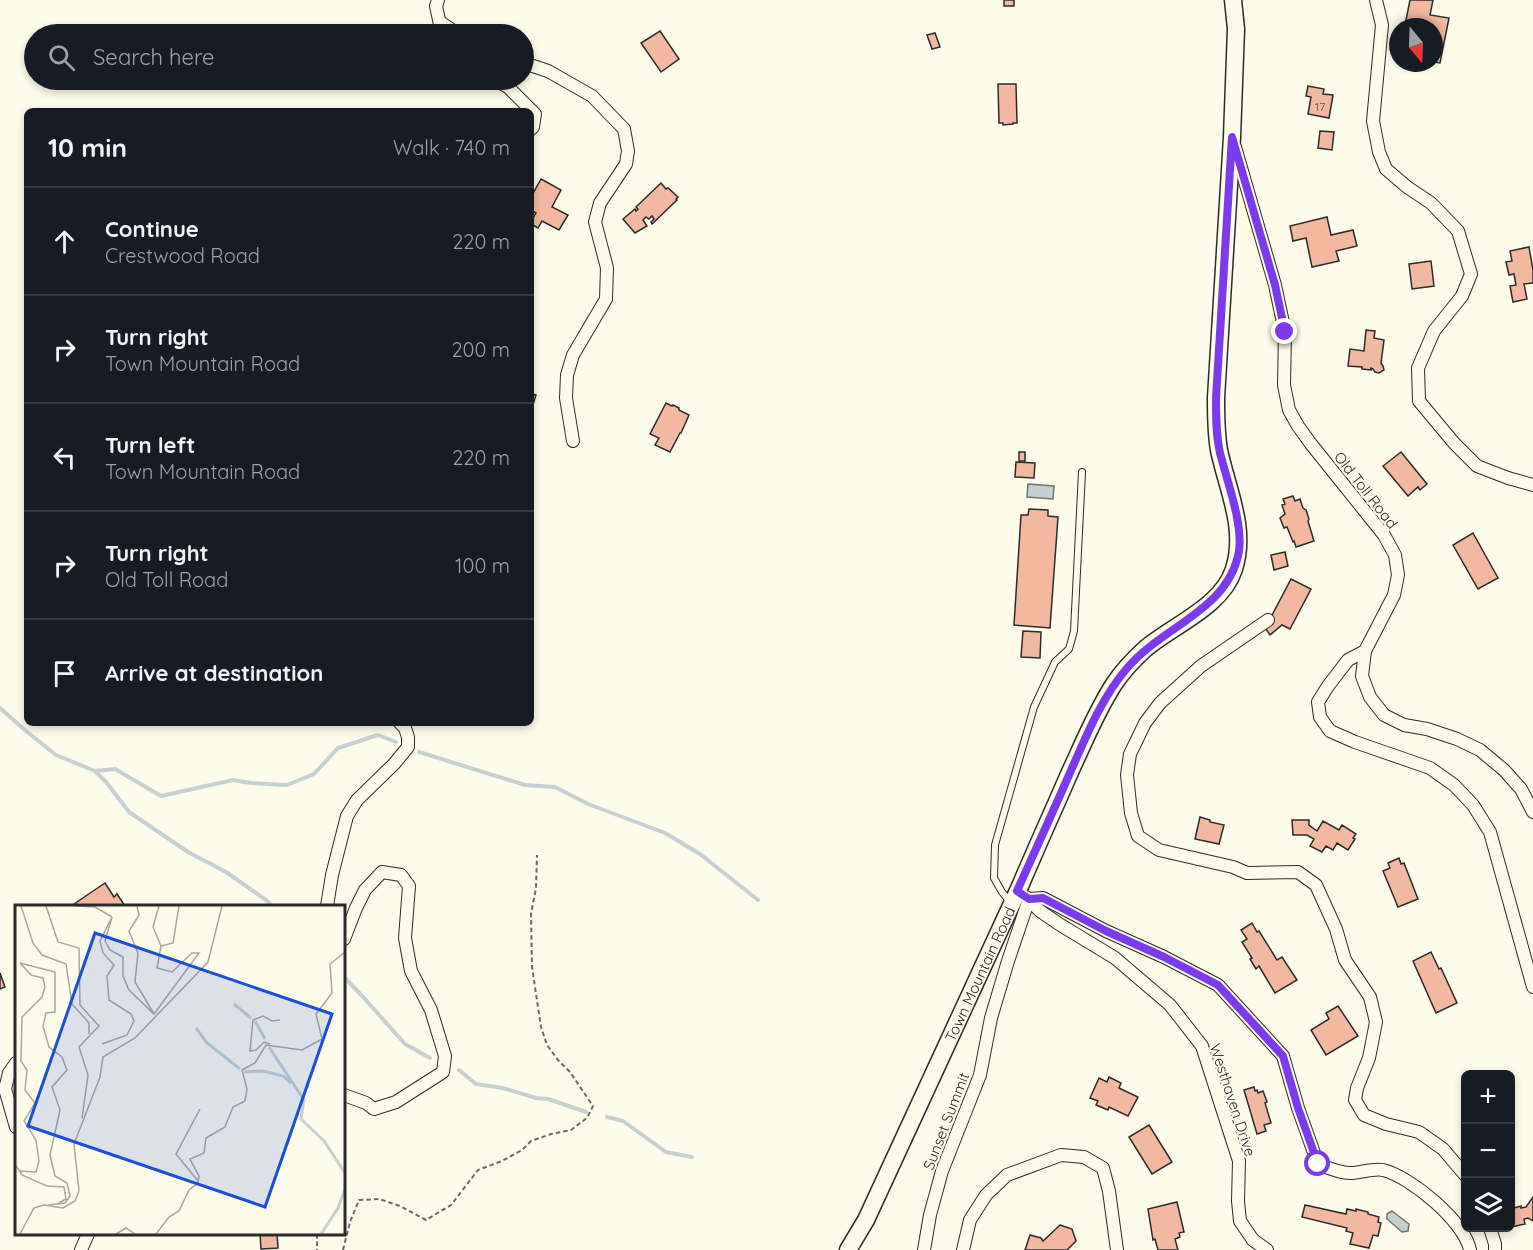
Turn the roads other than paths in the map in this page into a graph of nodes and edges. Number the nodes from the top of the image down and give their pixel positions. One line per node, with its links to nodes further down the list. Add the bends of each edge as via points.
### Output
1 (438, 0): 4 (street)
2 (1233, 0): 8 (main road, Town Mountain Road, via 1236,28)
3 (1376, 0): 11 (street, via 1382,25 1373,121 1379,152 1386,169 1431,203 1458,231 1471,274 1462,296 1434,332 1418,368 1419,401 1476,466)
4 (440, 24)
5 (534, 66): 9 (street, via 592,96 624,129 628,151 626,164 600,203 595,222 607,268 606,299 573,355 567,375)
6 (511, 90): 7 (street)
7 (529, 108)
8 (1232, 137): 13 (street, Old Toll Road, via 1283,320 1284,385 1289,410 1395,555 1398,575 1394,595); 16 (main road, Town Mountain Road, via 1216,425 1238,531 1239,549 1233,572 1224,588 1204,608 1145,649 1115,684 1092,723)
9 (573, 441)
10 (1082, 472): 16 (lane, via 1074,631 1069,649 1055,662 1034,707 995,844 994,878 1002,892)
11 (1533, 484)
12 (1268, 620): 23 (street, via 1201,666 1160,703 1145,723 1130,754 1127,775 1138,836 1159,850 1247,873 1298,872 1316,885 1345,960 1370,997 1376,1022 1355,1101 1364,1115 1419,1132 1443,1149)
13 (1365, 651): 15 (street, Old Toll Road, via 1362,676 1370,697 1384,715 1480,750 1521,789); 19 (street, via 1348,660 1328,686 1318,702 1320,717 1330,731 1430,768 1473,805 1490,832)
14 (403, 726): 17 (street, via 408,747 357,800 347,816)
15 (1533, 812)
16 (1019, 898): 27 (main road, Town Mountain Road, via 866,1220); 28 (street, Sunset Summit, via 980,1075 942,1171); 31 (street, Westhaven Drive, via 1115,958 1170,1005 1202,1046 1239,1161 1240,1221 1253,1240); 32 (street, via 1043,898 1218,985 1283,1056 1318,1164 1348,1173 1381,1170 1408,1181 1456,1224)
17 (327, 905)
18 (345, 936): 21 (street, via 365,890 382,872 401,875 409,885 405,938 411,970 431,1010 445,1056 443,1072 396,1102 374,1110)
19 (1533, 987)
20 (15, 1064): 22 (street, via 5,1089)
21 (345, 1095)
22 (15, 1124)
23 (1461, 1170)
24 (1491, 1232): 33 (street)
25 (87, 1235): 26 (street)
26 (81, 1250)
27 (848, 1250)
28 (924, 1250)
29 (963, 1250): 30 (street, via 970,1220 986,1195 1007,1175 1061,1155 1084,1157 1103,1168)
30 (1118, 1250)
31 (1267, 1250)
32 (1470, 1250)
33 (1495, 1250)

